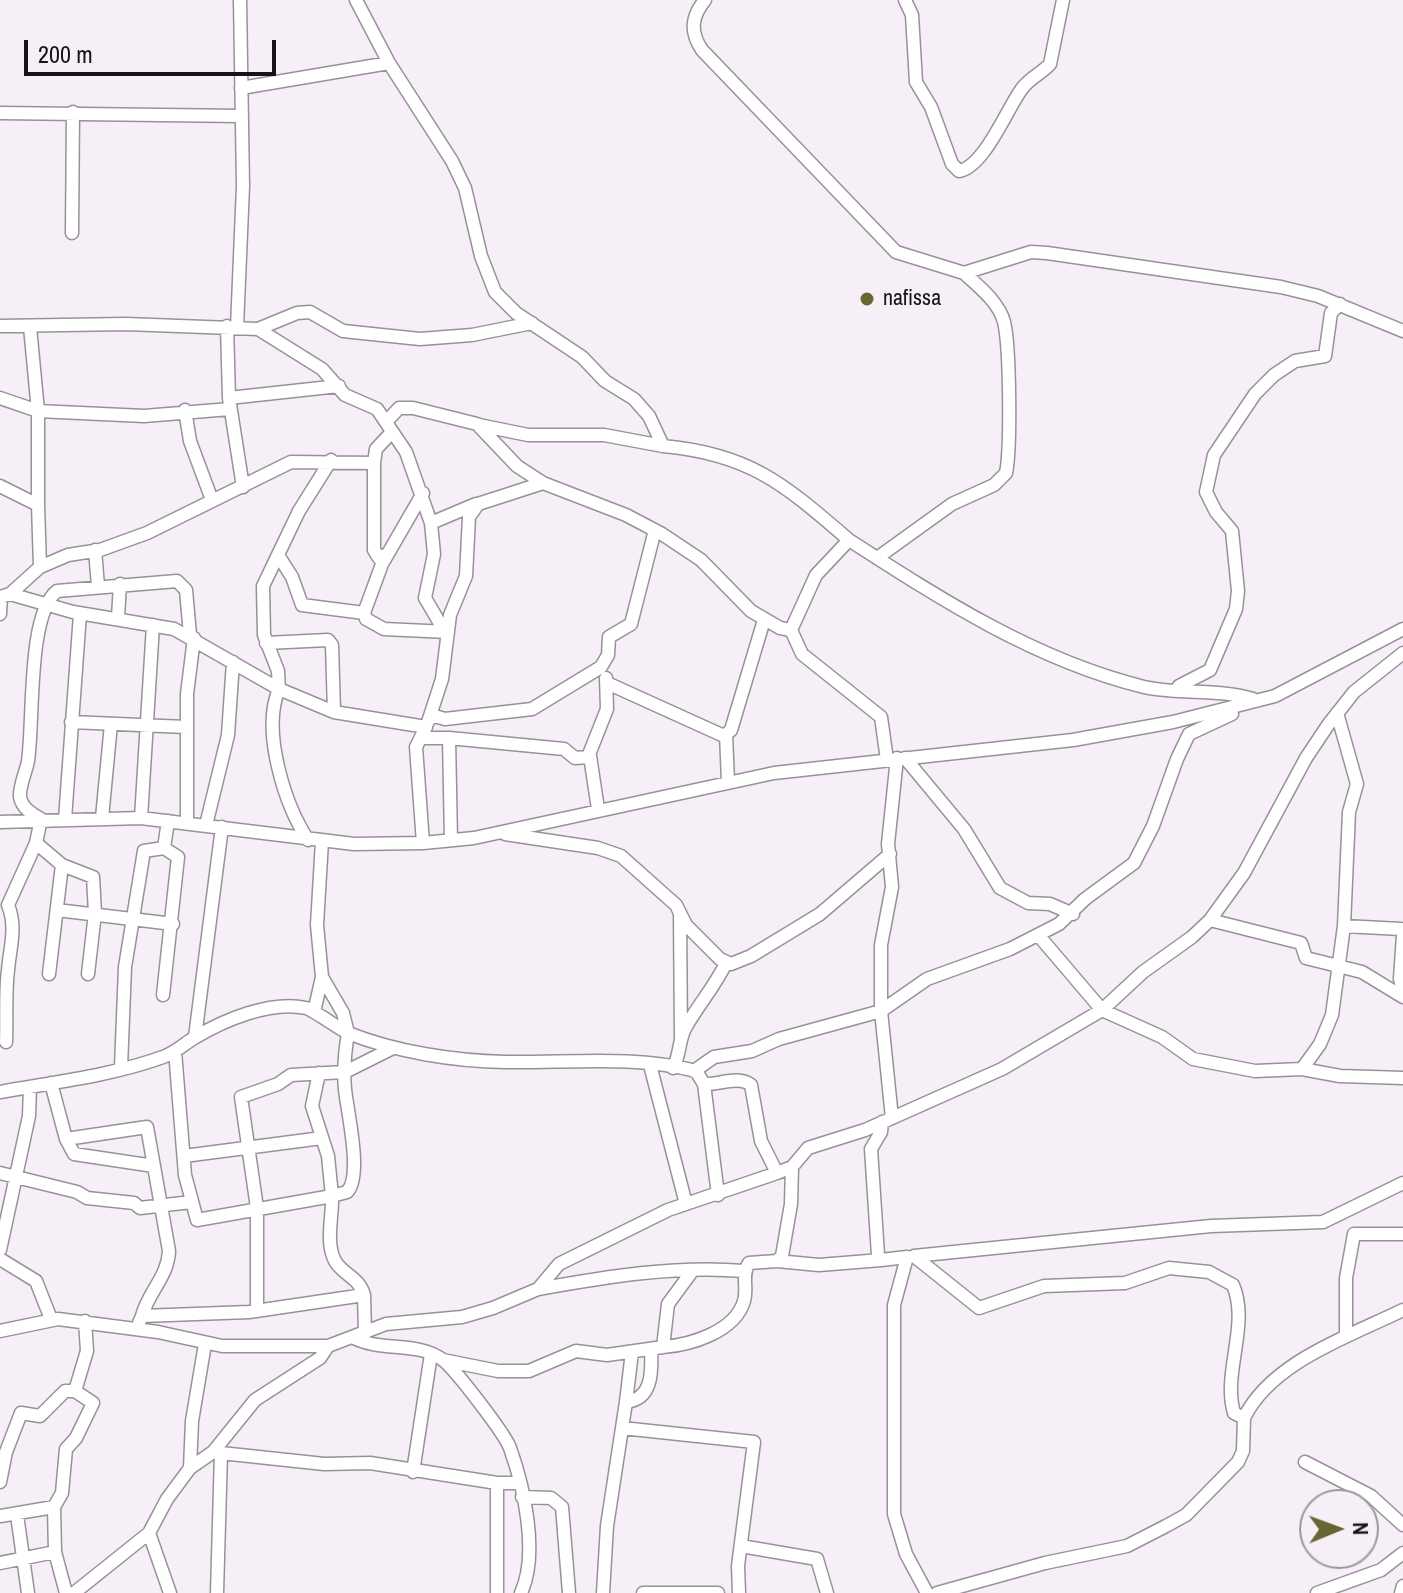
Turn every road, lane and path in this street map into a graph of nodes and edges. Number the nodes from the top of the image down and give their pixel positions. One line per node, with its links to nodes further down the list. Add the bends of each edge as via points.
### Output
1 (240, 0): 7 (street)
2 (356, 0): 6 (street)
3 (705, 0): 12 (street, via 695,11 695,39 747,98 896,252)
4 (905, 0): 5 (street, via 912,15 916,82 959,171 969,168 1029,80 1050,64)
5 (1063, 0)
6 (389, 63): 7 (street); 14 (street, via 465,188 495,292)
7 (241, 88): 10 (street)
8 (73, 112): 9 (street); 10 (street); 11 (street)
9 (0, 113)
10 (242, 116): 16 (street, via 243,186)
11 (72, 233)
12 (964, 273): 13 (street, via 1031,252 1047,253 1281,287); 43 (street, via 1004,321 1006,473)
13 (1340, 304): 19 (street); 66 (street, via 1331,313 1325,356 1295,361 1274,375 1214,455 1206,492 1232,531 1236,609 1210,670)
14 (532, 323): 18 (street, via 472,335 409,339 343,331 310,312); 27 (street, via 634,399)
15 (0, 326): 17 (street)
16 (232, 326): 17 (street); 18 (street); 22 (street)
17 (30, 327): 24 (street)
18 (258, 329): 20 (street, via 322,369)
19 (1403, 331)
20 (339, 386): 22 (street); 26 (street, via 345,395 377,409)
21 (0, 398): 24 (street)
22 (229, 404): 23 (street); 32 (street)
23 (185, 410): 24 (street, via 144,416); 34 (street, via 190,441)
24 (38, 411): 36 (street)
25 (477, 424): 26 (street, via 399,408); 27 (street, via 528,435 604,435); 30 (street, via 517,466)
26 (389, 427): 29 (street); 33 (street)
27 (663, 446): 39 (street, via 718,455 763,472 790,488)
28 (331, 460): 29 (street); 32 (street, via 291,462); 42 (street)
29 (374, 463): 41 (street, via 374,550 379,558)
30 (543, 483): 35 (street); 38 (street)
31 (0, 486): 36 (street)
32 (243, 487): 34 (street)
33 (423, 493): 37 (street); 41 (street)
34 (212, 500): 40 (street, via 147,533)
35 (478, 504): 37 (street); 57 (street, via 469,517 466,576)
36 (38, 505): 44 (street)
37 (431, 523): 57 (street, via 434,554 424,593)
38 (655, 530): 53 (street, via 701,560); 62 (street, via 631,624 609,637)
39 (849, 540): 43 (street); 56 (street, via 816,575)
40 (95, 550): 44 (street); 46 (street)
41 (387, 554): 49 (street)
42 (278, 555): 49 (street, via 302,605); 59 (street, via 263,586)
43 (877, 558): 66 (street, via 1040,653)
44 (40, 567): 47 (street)
45 (120, 584): 46 (street); 52 (street); 58 (street, via 183,584)
46 (98, 586): 48 (street, via 57,591)
47 (4, 596): 48 (street); 50 (street)
48 (43, 606): 51 (street); 83 (street, via 20,797)
49 (364, 613): 57 (street, via 378,628)
50 (0, 614)
51 (80, 614): 52 (street); 70 (street)
52 (118, 617): 54 (street)
53 (764, 620): 56 (street); 75 (street)
54 (153, 625): 58 (street); 72 (street)
55 (1403, 629): 63 (street)
56 (791, 630): 78 (street, via 802,654 881,717)
57 (446, 632): 74 (street, via 442,679)
58 (192, 636): 61 (street); 73 (street)
59 (266, 643): 65 (street); 68 (street, via 328,640)
60 (1403, 653): 69 (street, via 1354,692)
61 (233, 662): 65 (street); 88 (street, via 228,735)
62 (601, 667): 64 (street); 74 (street, via 532,709 445,719)
63 (1308, 680): 67 (street); 103 (street, via 1297,695 1206,723 1189,734 1140,856)
64 (607, 683): 75 (street, via 719,736); 77 (street, via 607,709)
65 (279, 689): 68 (street); 91 (street, via 274,722 282,790)
66 (1166, 690): 67 (street, via 1224,692)
67 (1256, 700): 78 (street, via 1073,740)
68 (334, 712): 74 (street)
69 (1337, 713): 105 (street, via 1306,758 1244,873); 107 (street, via 1357,784 1349,812)
70 (71, 722): 71 (street); 84 (street)
71 (111, 724): 72 (street); 81 (street)
72 (148, 726): 73 (street); 82 (street)
73 (186, 727): 87 (street)
74 (426, 727): 76 (street); 95 (street, via 416,747)
75 (726, 734): 79 (street)
76 (449, 738): 77 (street, via 564,749 578,759); 92 (street)
77 (590, 756): 80 (street)
78 (896, 759): 79 (street); 97 (street); 103 (street, via 964,829 1000,888 1028,903 1050,904)
79 (728, 782): 80 (street)
80 (598, 809): 90 (street)
81 (102, 818): 82 (street); 84 (street)
82 (141, 818): 85 (street)
83 (41, 819): 84 (street); 86 (street); 94 (street)
84 (65, 819)
85 (168, 821): 87 (street); 96 (street)
86 (0, 822)
87 (187, 823): 88 (street)
88 (206, 825): 89 (street)
89 (222, 827): 91 (street); 121 (street)
90 (494, 833): 92 (street); 101 (street, via 621,856)
91 (308, 840): 93 (street)
92 (451, 840): 95 (street)
93 (322, 841): 95 (street); 114 (street, via 317,925)
94 (36, 843): 98 (street); 99 (street)
95 (423, 843)
96 (164, 848): 104 (street, via 144,851); 106 (street, via 178,857)
97 (890, 854): 110 (street, via 820,914 751,956); 118 (street)
98 (62, 865): 100 (street); 102 (street, via 93,877)
99 (4, 905): 123 (street, via 12,917 13,942)
100 (57, 910): 102 (street); 112 (street)
101 (680, 911): 110 (street, via 686,925); 122 (street)
102 (95, 913): 104 (street); 113 (street)
103 (1073, 914): 109 (street)
104 (134, 918): 106 (street); 127 (street, via 125,967)
105 (1210, 920): 111 (street, via 1301,943 1306,958); 117 (street)
106 (173, 924): 115 (street)
107 (1344, 926): 108 (street); 111 (street)
108 (1403, 932): 116 (street)
109 (1039, 936): 117 (street); 118 (street, via 927,979)
110 (726, 963): 122 (street)
111 (1339, 965): 116 (street); 129 (street, via 1332,1015)
112 (49, 974)
113 (88, 974)
114 (322, 977): 119 (street); 120 (street)
115 (163, 995)
116 (1403, 995)
117 (1102, 1010): 129 (street, via 1212,1066); 138 (street, via 1002,1069)
118 (881, 1011): 130 (street, via 752,1051 714,1057); 138 (street)
119 (314, 1012): 120 (street); 121 (street, via 267,1009)
120 (348, 1033): 124 (street); 131 (street)
121 (195, 1037): 125 (street)
122 (681, 1040): 128 (street)
123 (6, 1042)
124 (393, 1048): 126 (street, via 471,1060); 131 (street)
125 (175, 1051): 127 (street); 142 (street)
126 (650, 1065): 128 (street); 152 (street)
127 (121, 1067): 134 (street, via 83,1080)
128 (673, 1068): 130 (street)
129 (1302, 1069): 133 (street)
130 (694, 1071): 135 (street)
131 (345, 1072): 132 (street); 150 (street, via 353,1184)
132 (319, 1073): 139 (street, via 311,1100); 141 (street, via 291,1075 241,1097)
133 (1403, 1078)
134 (51, 1083): 136 (street); 140 (street)
135 (704, 1084): 146 (street, via 740,1080 751,1085 761,1141); 149 (street)
136 (30, 1087): 137 (street); 147 (street)
137 (0, 1092)
138 (887, 1120): 144 (street, via 808,1148); 159 (street, via 871,1154)
139 (322, 1138): 141 (street); 150 (street)
140 (66, 1139): 143 (street, via 74,1154); 143 (street, via 147,1127)
141 (248, 1148): 142 (street); 154 (street)
142 (184, 1156): 151 (street)
143 (154, 1166): 153 (street)
144 (792, 1167): 146 (street); 160 (street, via 785,1249)
145 (0, 1173): 147 (street)
146 (777, 1173): 149 (street)
147 (15, 1178): 153 (street, via 87,1198); 156 (street)
148 (1403, 1183): 157 (street, via 1323,1222 1211,1226)
149 (718, 1195): 152 (street)
150 (332, 1196): 154 (street); 164 (street, via 330,1245 336,1262 361,1285)
151 (191, 1202): 153 (street); 154 (street, via 197,1220)
152 (686, 1204): 163 (street, via 559,1264)
153 (160, 1207): 167 (street, via 168,1267)
154 (257, 1208): 166 (street)
155 (1403, 1234): 173 (street, via 1354,1234 1346,1278)
156 (0, 1250)
157 (911, 1256): 159 (street); 181 (street, via 979,1308 1044,1286 1125,1283 1169,1268 1221,1276 1236,1291 1232,1406); 214 (street, via 894,1305 894,1514 906,1554)
158 (0, 1259): 168 (street, via 36,1281)
159 (881, 1260): 160 (street, via 819,1265)
160 (777, 1261): 162 (street, via 756,1261)
161 (693, 1270): 162 (street); 163 (street); 176 (street, via 668,1304)
162 (744, 1271): 176 (street, via 744,1300 735,1316 710,1335)
163 (538, 1289): 172 (street, via 462,1317 400,1321)
164 (364, 1295): 166 (street); 172 (street)
165 (1403, 1310): 173 (street)
166 (257, 1311): 167 (street)
167 (142, 1316): 170 (street)
168 (51, 1319): 169 (street); 171 (street)
169 (85, 1321): 170 (street); 179 (street, via 87,1351)
170 (136, 1329): 174 (street)
171 (0, 1331)
172 (360, 1336): 175 (street); 178 (street, via 376,1346)
173 (1346, 1336): 181 (street, via 1271,1381)
174 (205, 1344): 175 (street); 185 (street)
175 (328, 1346): 183 (street, via 320,1358 255,1400)
176 (657, 1348): 177 (street); 180 (street, via 648,1387)
177 (632, 1352): 178 (street, via 576,1351 529,1371 498,1371); 180 (street)
178 (437, 1357): 186 (street); 189 (street, via 506,1440)
179 (75, 1391): 187 (street, via 65,1391 40,1416 21,1413); 190 (street, via 93,1403 66,1449 62,1493)
180 (626, 1402): 182 (street)
181 (1244, 1418): 215 (street, via 1238,1462 1186,1515 1127,1546)
182 (622, 1428): 195 (street, via 754,1442); 209 (street)
183 (217, 1453): 185 (street); 186 (street, via 370,1463); 205 (street)
184 (1305, 1462): 193 (street, via 1371,1496)
185 (190, 1468): 194 (street)
186 (413, 1472): 188 (street)
187 (0, 1482)
188 (497, 1483): 189 (street); 206 (street)
189 (520, 1490): 207 (street, via 528,1557); 208 (street, via 551,1498 562,1507)
190 (54, 1507): 191 (street); 196 (street)
191 (17, 1515): 192 (street); 198 (street)
192 (0, 1516)
193 (1403, 1525)
194 (149, 1533): 203 (street); 204 (street)
195 (741, 1546): 212 (street); 213 (street, via 817,1559)
196 (55, 1552): 198 (street); 202 (street)
197 (1403, 1553): 216 (street, via 1381,1570)
198 (24, 1558): 199 (street); 201 (street)
199 (0, 1563)
200 (1403, 1586): 217 (street)
201 (28, 1593)
202 (66, 1593)
203 (74, 1593)
204 (170, 1593)
205 (217, 1593)
206 (497, 1593)
207 (521, 1593)
208 (569, 1593)
209 (603, 1593)
210 (643, 1593): 211 (street)
211 (718, 1593)
212 (739, 1593)
213 (827, 1593)
214 (927, 1593)
215 (937, 1593)
216 (1317, 1593)
217 (1401, 1593)

